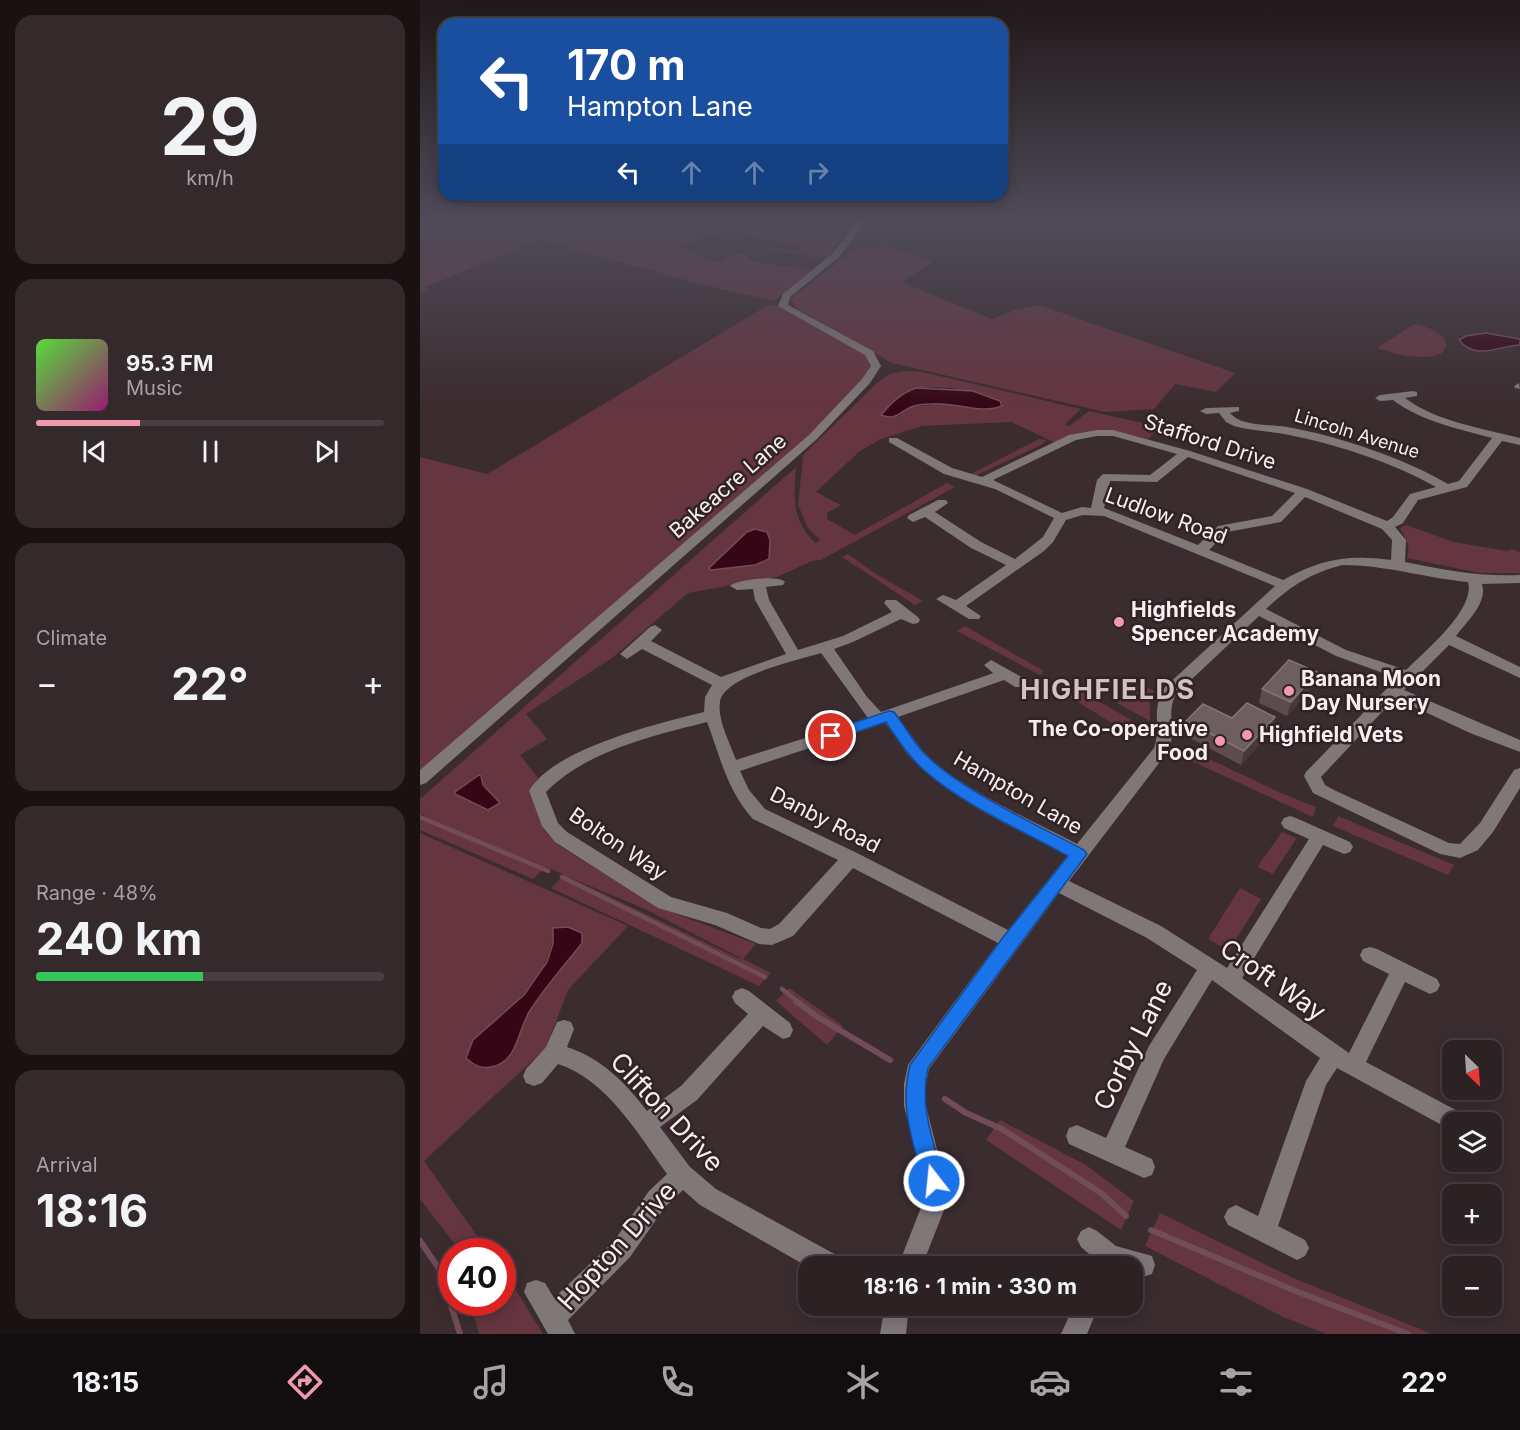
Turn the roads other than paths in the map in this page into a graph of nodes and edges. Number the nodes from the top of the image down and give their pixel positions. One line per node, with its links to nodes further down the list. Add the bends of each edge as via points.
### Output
1 (803, 282): 51 (street, Bakeacre Lane, via 786,296 783,306 869,353 876,366 871,376 813,437)
2 (1413, 394): 3 (street)
3 (1395, 396): 4 (street); 8 (street, via 1432,418)
4 (1380, 398)
5 (1235, 409): 6 (street)
6 (1222, 410): 7 (street); 13 (street, Lincoln Avenue, via 1238,424 1330,442 1415,470)
7 (1206, 411)
8 (1499, 435): 10 (street); 13 (street, via 1468,480)
9 (893, 440): 12 (street, via 948,471)
10 (1520, 442)
11 (1185, 453): 12 (street, Stafford Drive, via 1113,433 1086,434 1057,444); 14 (street, Stafford Drive); 16 (street, via 1153,479 1107,477)
12 (983, 483): 18 (street, via 1012,492)
13 (1447, 489): 20 (street, via 1414,497 1398,520)
14 (1303, 492): 20 (street, Stafford Drive); 21 (street, via 1276,519 1223,529)
15 (942, 503): 17 (street)
16 (1097, 510): 18 (street, Ludlow Road); 21 (street, Ludlow Road)
17 (927, 512): 19 (street); 23 (street, via 976,545)
18 (1061, 517): 23 (street, via 1048,539)
19 (913, 518)
20 (1387, 526): 22 (street, via 1399,540)
21 (1201, 550): 28 (street, Ludlow Road)
22 (1398, 563): 24 (street); 28 (street, via 1343,560 1308,569)
23 (1016, 565): 31 (street)
24 (1474, 578): 25 (street); 36 (street, via 1477,589 1473,602)
25 (1520, 579)
26 (778, 582): 27 (street)
27 (759, 585): 29 (street); 40 (street, via 762,600)
28 (1284, 585): 32 (street)
29 (737, 586)
30 (943, 599): 31 (street)
31 (957, 606): 34 (street)
32 (1257, 610): 42 (street, via 1341,653); 55 (street, via 1170,691 1164,704 1163,746)
33 (902, 612): 38 (street)
34 (975, 616)
35 (655, 630): 37 (street)
36 (1447, 638): 41 (street); 42 (street)
37 (641, 642): 39 (street); 43 (street)
38 (825, 647): 40 (street); 47 (street, Hampton Lane, via 862,701)
39 (627, 654)
40 (794, 656): 43 (street, via 750,669)
41 (1520, 673)
42 (1407, 676): 45 (street)
43 (721, 683): 46 (street, via 713,694)
44 (1020, 683): 47 (street, via 997,669 993,680)
45 (1393, 691): 48 (street); 50 (street, via 1314,771 1312,776 1319,789 1457,852 1466,850 1478,839)
46 (712, 715): 49 (street, Danby Road); 56 (street, Bolton Way, via 630,739 552,776 537,790 551,826 572,845 665,903 720,919 759,936 772,937 786,930)
47 (884, 718): 49 (street); 55 (street, Hampton Lane, via 941,776)
48 (1520, 746)
49 (732, 767): 56 (street, Danby Road, via 747,804 759,814)
50 (1520, 774)
51 (420, 779)
52 (1290, 823): 53 (street)
53 (1320, 836): 54 (street); 62 (street)
54 (1344, 847)
55 (1079, 854): 57 (street)
56 (851, 858): 58 (street, Danby Road)
57 (1057, 884): 58 (street); 60 (street, Croft Way, via 1154,932)
58 (1011, 941): 83 (street, via 919,1065 915,1106 934,1181 934,1205)
59 (1370, 955): 61 (street)
60 (1209, 967): 62 (street, Croft Way); 75 (street, Corby Lane, via 1156,1053)
61 (1401, 970): 63 (street); 70 (street)
62 (1229, 980): 69 (street, Croft Way)
63 (1431, 985)
64 (742, 997): 65 (street)
65 (761, 1014): 67 (street); 73 (street, via 689,1093)
66 (564, 1029): 68 (street)
67 (783, 1030)
68 (554, 1053): 71 (street); 73 (street, Clifton Drive, via 577,1060 602,1076)
69 (1333, 1055): 70 (street, Croft Way); 79 (street, via 1317,1081)
70 (1353, 1066): 72 (street, Croft Way, via 1414,1109)
71 (534, 1076)
72 (1442, 1117)
73 (644, 1126): 77 (street, Clifton Drive)
74 (1077, 1136): 75 (street)
75 (1111, 1152): 76 (street)
76 (1144, 1167)
77 (682, 1175): 82 (street, Clifton Drive, via 708,1197); 88 (street, Hopton Drive, via 657,1199 622,1249)
78 (1236, 1218): 79 (street)
79 (1264, 1231): 81 (street)
80 (1089, 1239): 84 (street)
81 (1297, 1248)
82 (813, 1256)
83 (914, 1256)
84 (1104, 1256)
85 (536, 1292): 88 (street, Hopton Drive)
86 (895, 1316): 89 (street)
87 (1082, 1316): 90 (street)
88 (557, 1326)
89 (893, 1334)
90 (1074, 1334)

